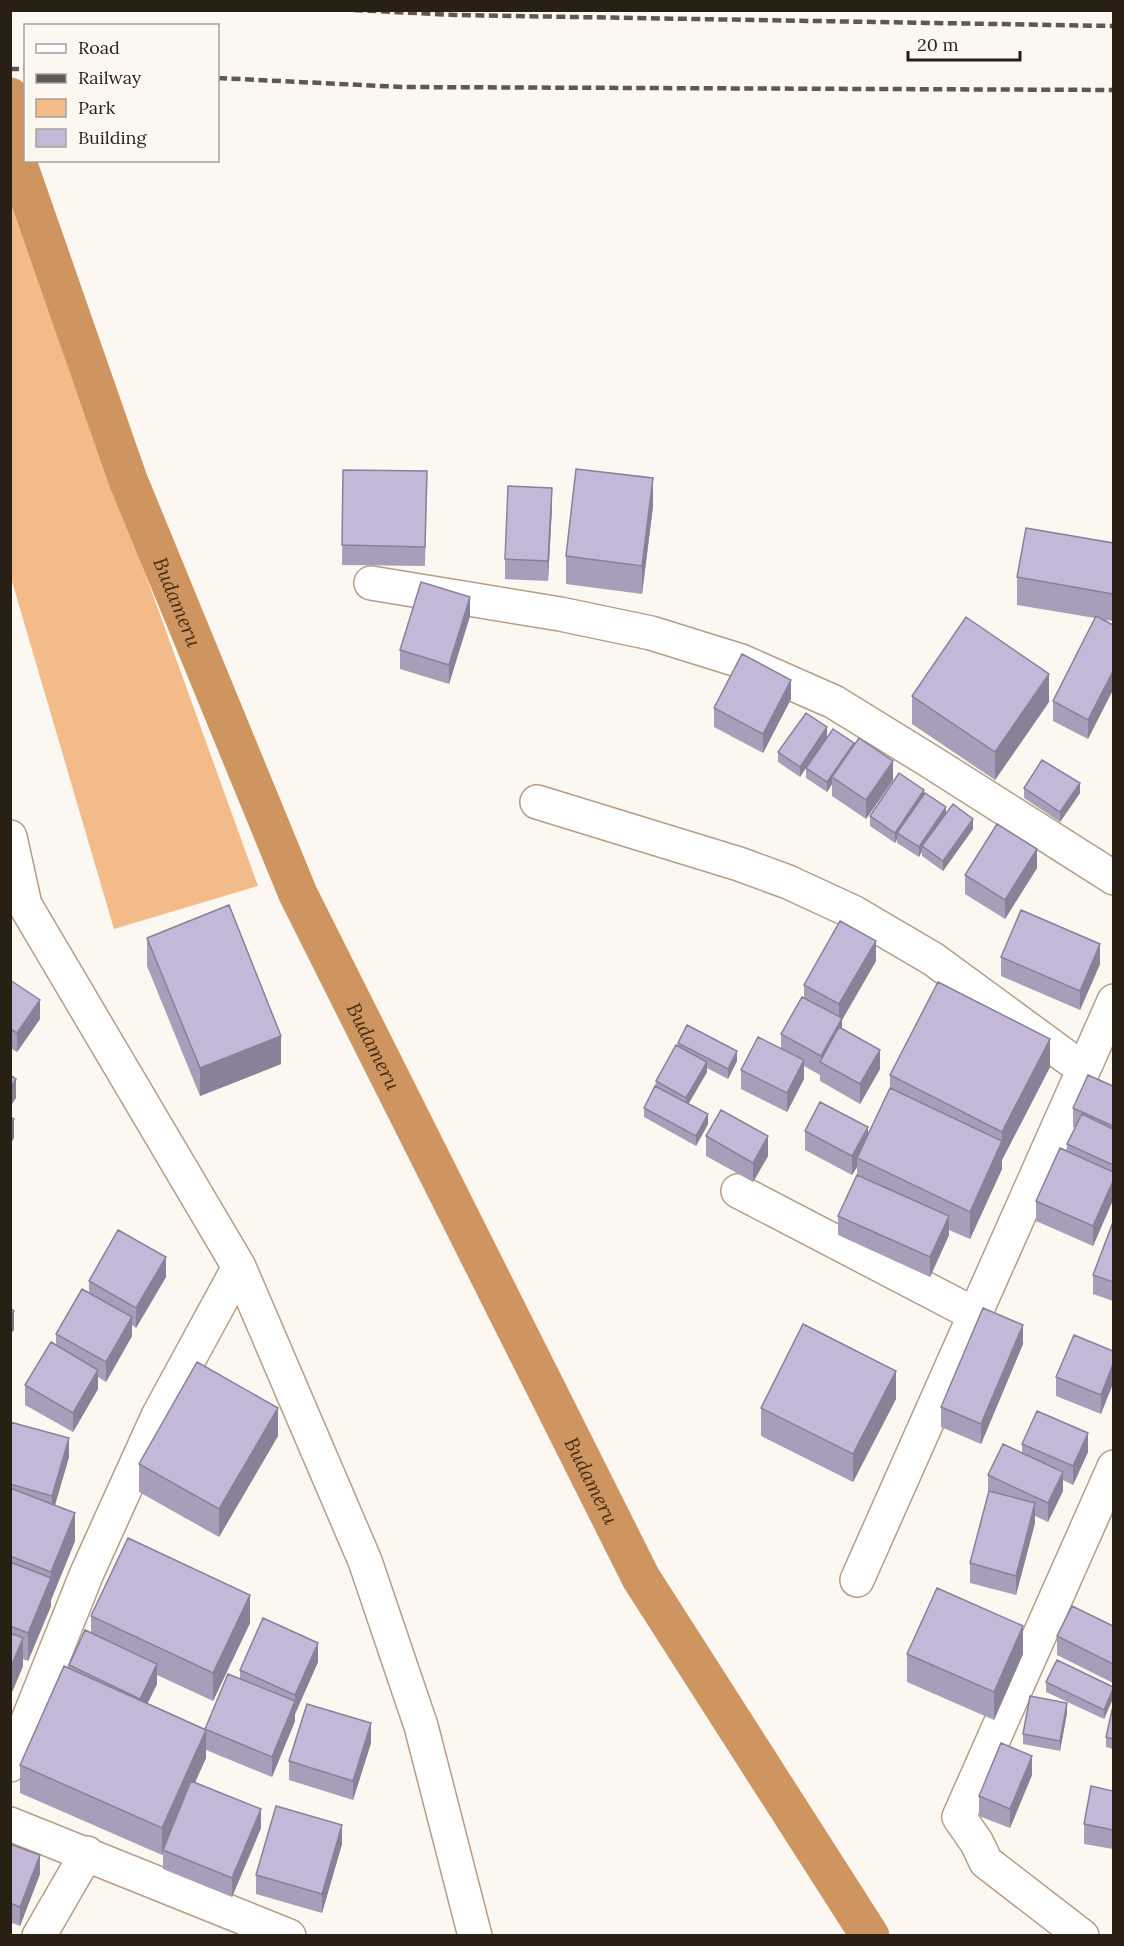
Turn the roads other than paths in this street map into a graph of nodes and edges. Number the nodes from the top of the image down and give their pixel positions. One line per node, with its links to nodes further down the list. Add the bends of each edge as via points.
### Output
1 (371, 582): 4 (street, via 651,633 741,661 834,702)
2 (537, 802): 7 (street, via 739,864 852,912 933,959)
3 (10, 837): 5 (street)
4 (1113, 878)
5 (18, 917): 9 (street)
6 (1113, 1001): 7 (street)
7 (1083, 1069): 10 (street)
8 (738, 1191): 10 (street)
9 (239, 1267): 13 (street, via 158,1416 87,1573); 18 (street, via 365,1561 421,1726)
10 (974, 1314): 12 (street)
11 (1113, 1467): 19 (street, via 959,1817 986,1862)
12 (857, 1580)
13 (10, 1765)
14 (10, 1824): 15 (street)
15 (87, 1853): 16 (street); 17 (street)
16 (39, 1935)
17 (289, 1935)
18 (476, 1935)
19 (1082, 1935)

